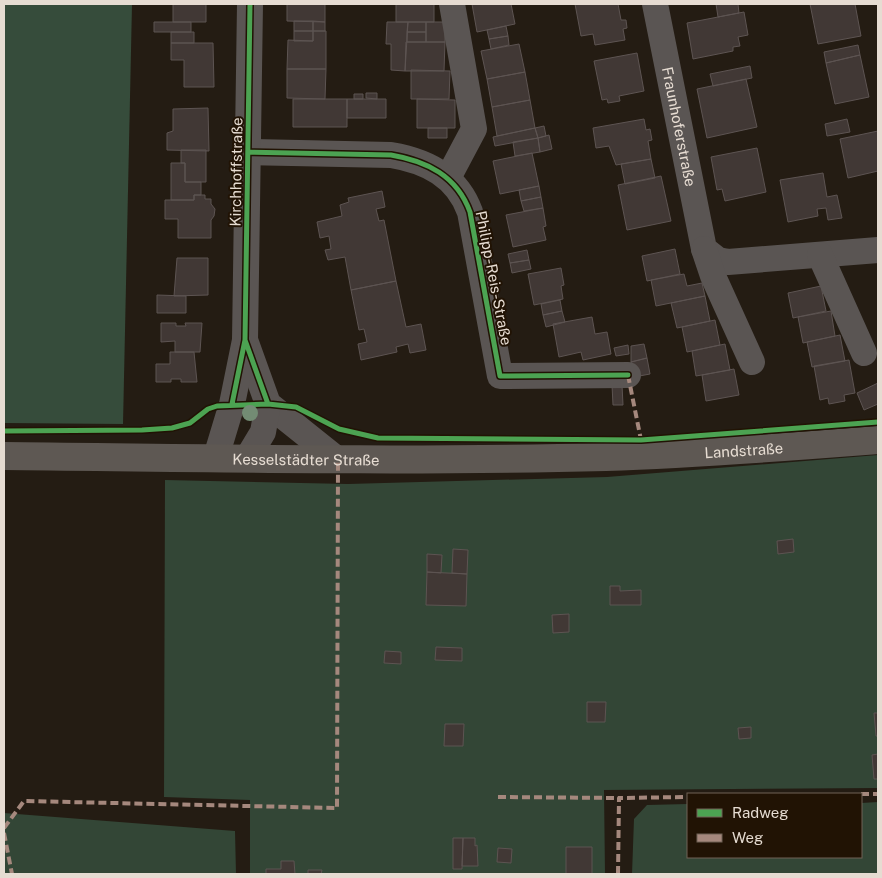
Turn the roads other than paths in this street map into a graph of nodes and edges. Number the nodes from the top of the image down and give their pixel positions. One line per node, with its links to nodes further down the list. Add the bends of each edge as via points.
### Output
1 (250, 4): 4 (street, Kirchhoffstraße)
2 (452, 4): 5 (street, via 474,129)
3 (655, 4): 6 (street, Fraunhoferstraße)
4 (248, 152): 5 (street, Philipp-Reis-Straße, via 391,155 432,166); 9 (street, Kirchhoffstraße)
5 (448, 178): 12 (street, Philipp-Reis-Straße, via 470,212 500,376)
6 (704, 249): 8 (street, via 718,260 728,262); 11 (street, Fraunhoferstraße)
7 (878, 250): 8 (street)
8 (820, 255): 10 (street)
9 (246, 340): 13 (street, Kirchhoffstraße); 16 (street, Kirchhoffstraße)
10 (864, 353)
11 (752, 362)
12 (628, 375)
13 (268, 404): 17 (street, Kirchhoffstraße, via 263,432); 19 (street)
14 (878, 440): 18 (main road, Landstraße)
15 (4, 456): 16 (main road, Kesselstädter Straße)
16 (216, 457): 17 (main road, Kesselstädter Straße)
17 (248, 457): 19 (main road, Kesselstädter Straße)
18 (608, 457): 19 (main road, Kesselstädter Straße)
19 (338, 460)

